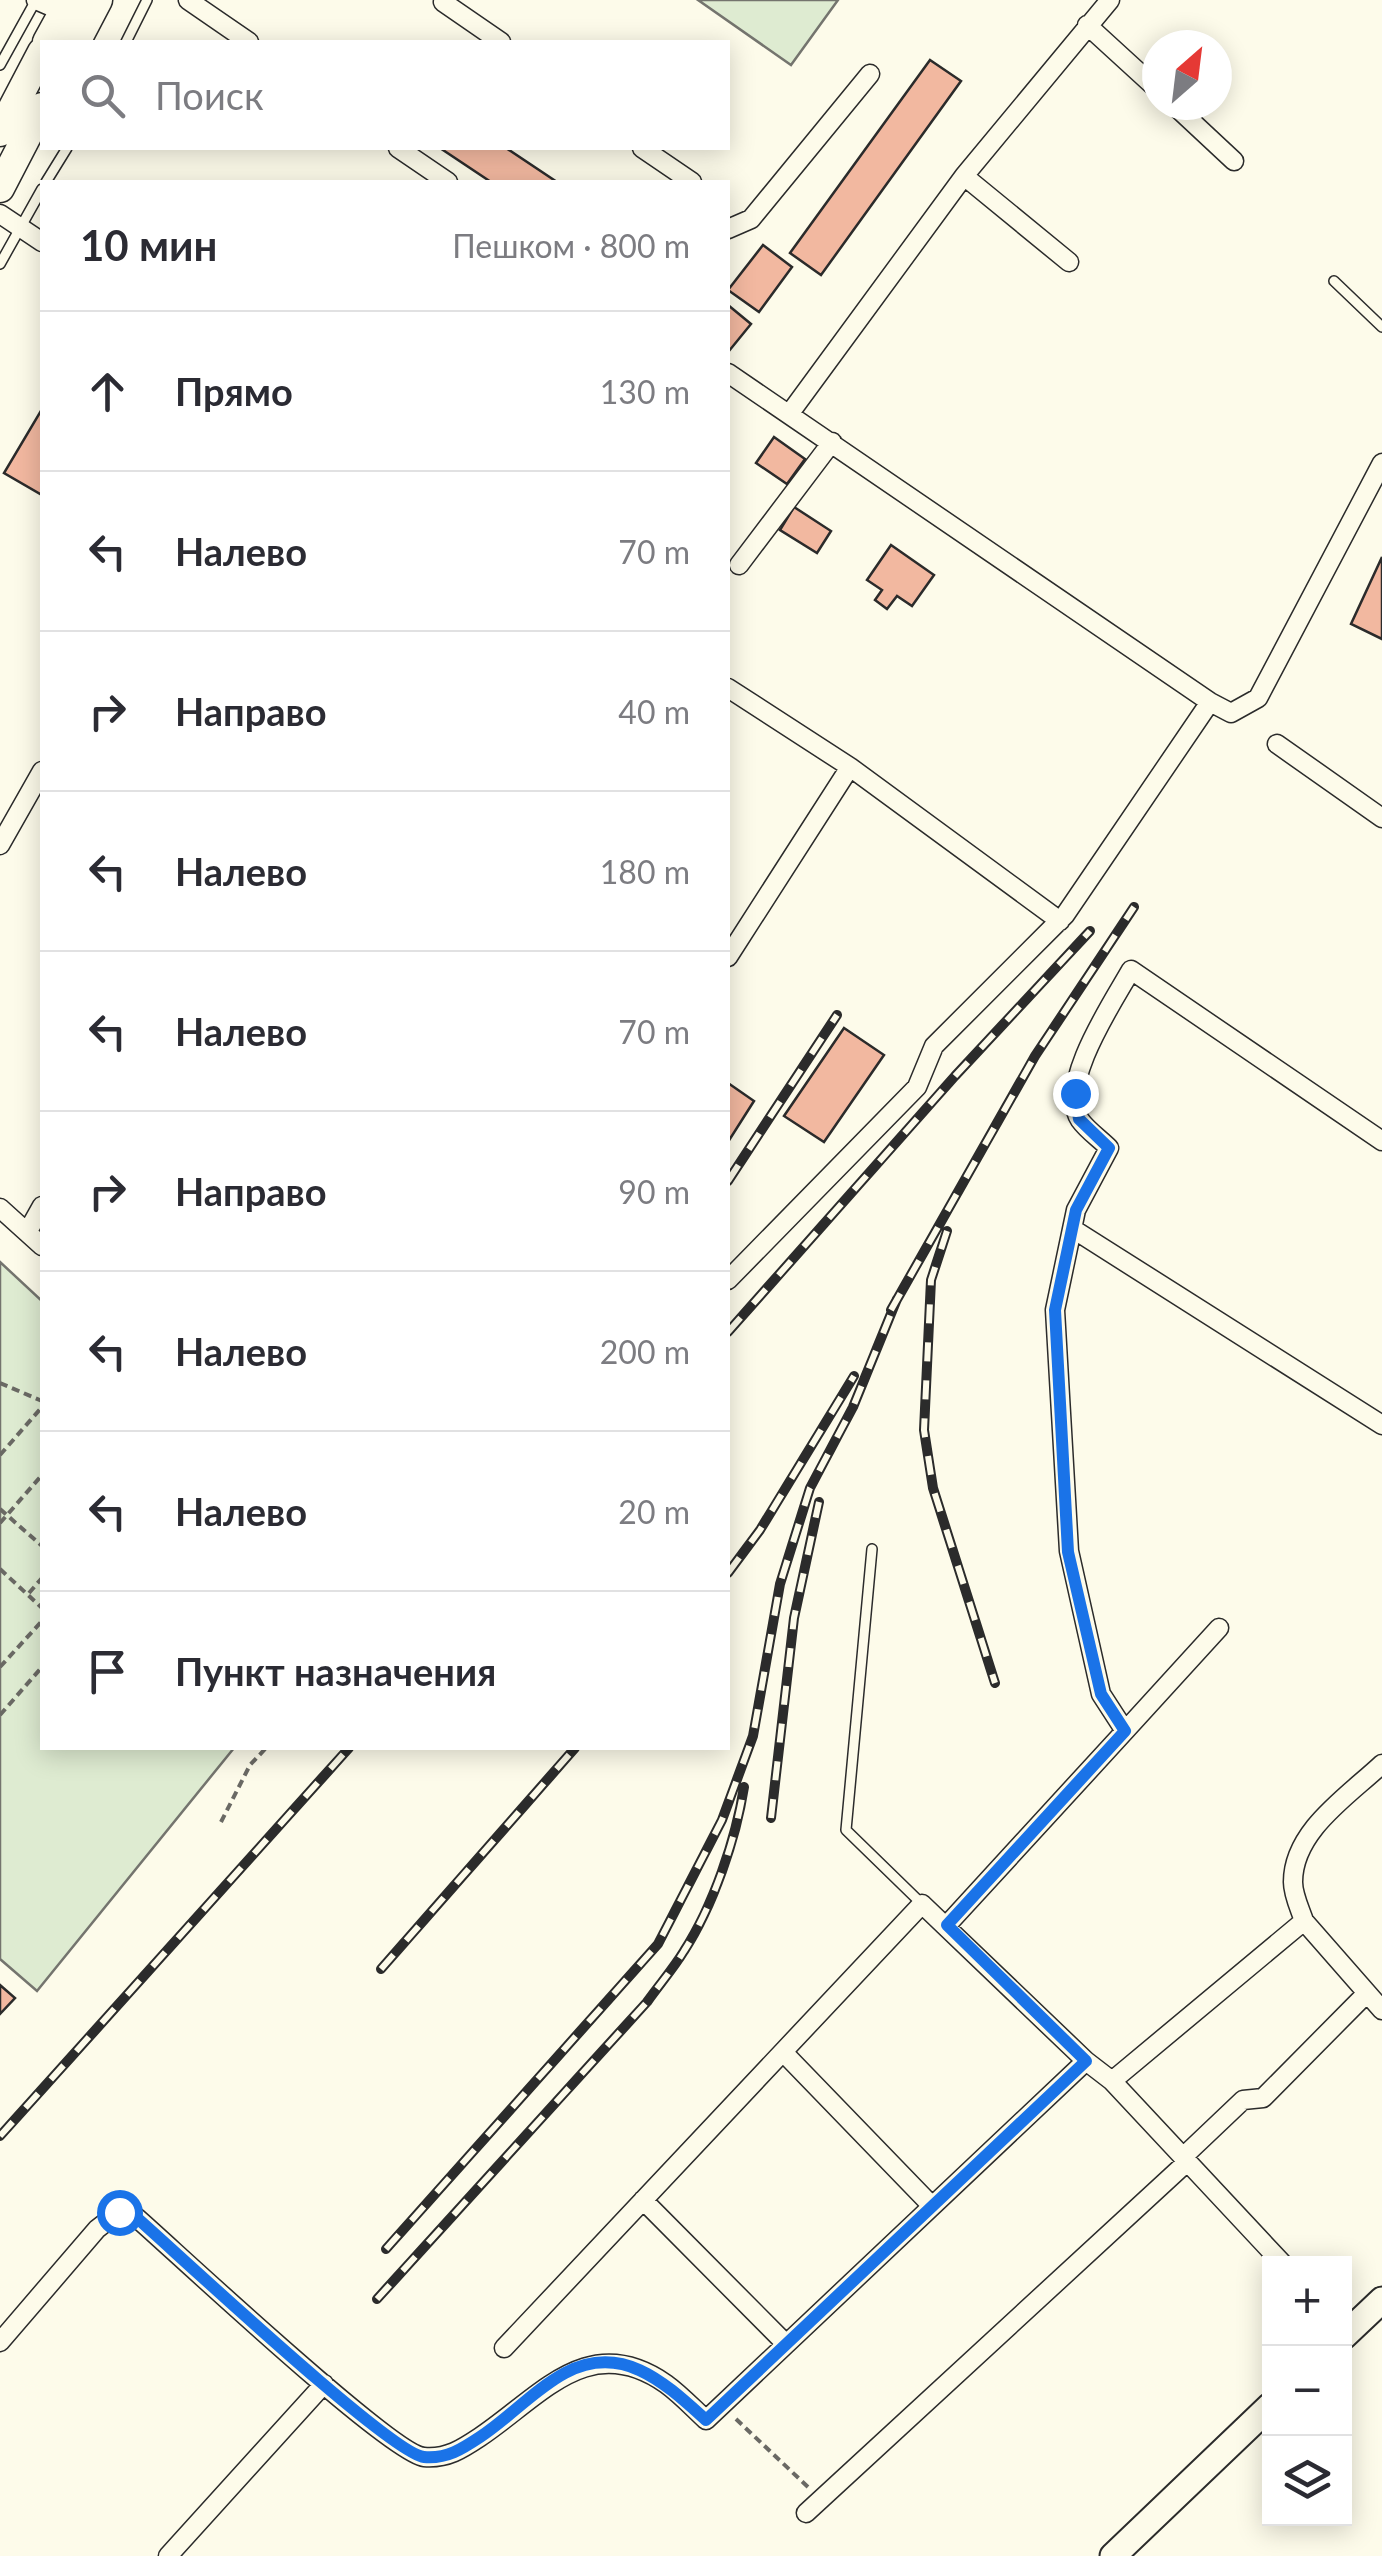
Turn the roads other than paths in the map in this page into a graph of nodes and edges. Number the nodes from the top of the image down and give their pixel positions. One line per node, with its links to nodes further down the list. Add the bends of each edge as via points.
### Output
1 (36, 0): 6 (street); 13 (lane)
2 (147, 0): 9 (lane)
3 (188, 0): 10 (street)
4 (444, 0): 11 (street)
5 (1110, 0): 7 (street)
6 (79, 15): 8 (main road)
7 (1087, 25): 15 (street); 23 (street)
8 (50, 40)
9 (127, 40)
10 (246, 40)
11 (498, 40)
12 (40, 56): 18 (main road)
13 (0, 65)
14 (870, 74): 31 (street, via 752,219)
15 (1142, 75)
16 (40, 111): 27 (main road)
17 (1190, 120): 22 (street)
18 (0, 132)
19 (65, 150): 24 (lane)
20 (401, 150): 25 (street)
21 (645, 150): 26 (street)
22 (1234, 160)
23 (964, 176): 33 (street); 38 (street)
24 (47, 180)
25 (445, 180)
26 (689, 180)
27 (0, 188)
28 (40, 193): 30 (lane)
29 (0, 214): 30 (street)
30 (20, 227): 32 (street); 34 (lane)
31 (730, 228)
32 (40, 241)
33 (1070, 262)
34 (0, 264)
35 (1334, 281): 36 (lane)
36 (1382, 326)
37 (730, 374): 38 (street)
38 (790, 413): 39 (street)
39 (832, 442): 41 (street); 43 (street)
40 (1382, 463): 43 (street, via 1258,698 1232,713)
41 (739, 565)
42 (730, 689): 45 (street)
43 (1210, 702): 49 (street)
44 (1277, 744): 47 (street)
45 (850, 767): 49 (street); 50 (street)
46 (40, 775): 48 (street)
47 (1382, 818)
48 (0, 845)
49 (1060, 921): 57 (street, via 934,1046 916,1088)
50 (730, 954)
51 (1382, 1141): 54 (street, via 1132,970 1089,1045 1075,1093 1079,1119 1109,1148)
52 (0, 1208): 55 (street)
53 (40, 1210): 55 (street)
54 (1073, 1229): 58 (street); 61 (street, via 1055,1310 1068,1552 1101,1694)
55 (28, 1231): 56 (street)
56 (40, 1244)
57 (730, 1278)
58 (1382, 1425)
59 (872, 1549): 63 (lane, via 846,1830)
60 (1219, 1628): 61 (street)
61 (1125, 1731): 65 (street)
62 (1382, 1764): 64 (street, via 1296,1854 1292,1887)
63 (922, 1904): 65 (street); 68 (street)
64 (1304, 1921): 66 (street); 70 (street)
65 (947, 1925): 69 (street)
66 (1366, 1993): 67 (street); 71 (street, via 1262,2098 1243,2100)
67 (1382, 2010)
68 (783, 2052): 72 (street); 73 (street)
69 (1086, 2061): 70 (street); 73 (street)
70 (1112, 2082): 71 (street)
71 (1185, 2159): 74 (street); 82 (street)
72 (643, 2200): 78 (street); 79 (street)
73 (932, 2206): 78 (street)
74 (1276, 2256)
75 (1382, 2300): 76 (street)
76 (1352, 2327)
77 (0, 2342): 80 (street, via 119,2212 137,2218)
78 (786, 2344): 80 (street, via 706,2420 655,2378 631,2365 602,2362 566,2372 453,2455 421,2458)
79 (504, 2348)
80 (324, 2384): 83 (street)
81 (1262, 2414): 84 (street)
82 (806, 2514)
83 (168, 2556)
84 (1113, 2556)

